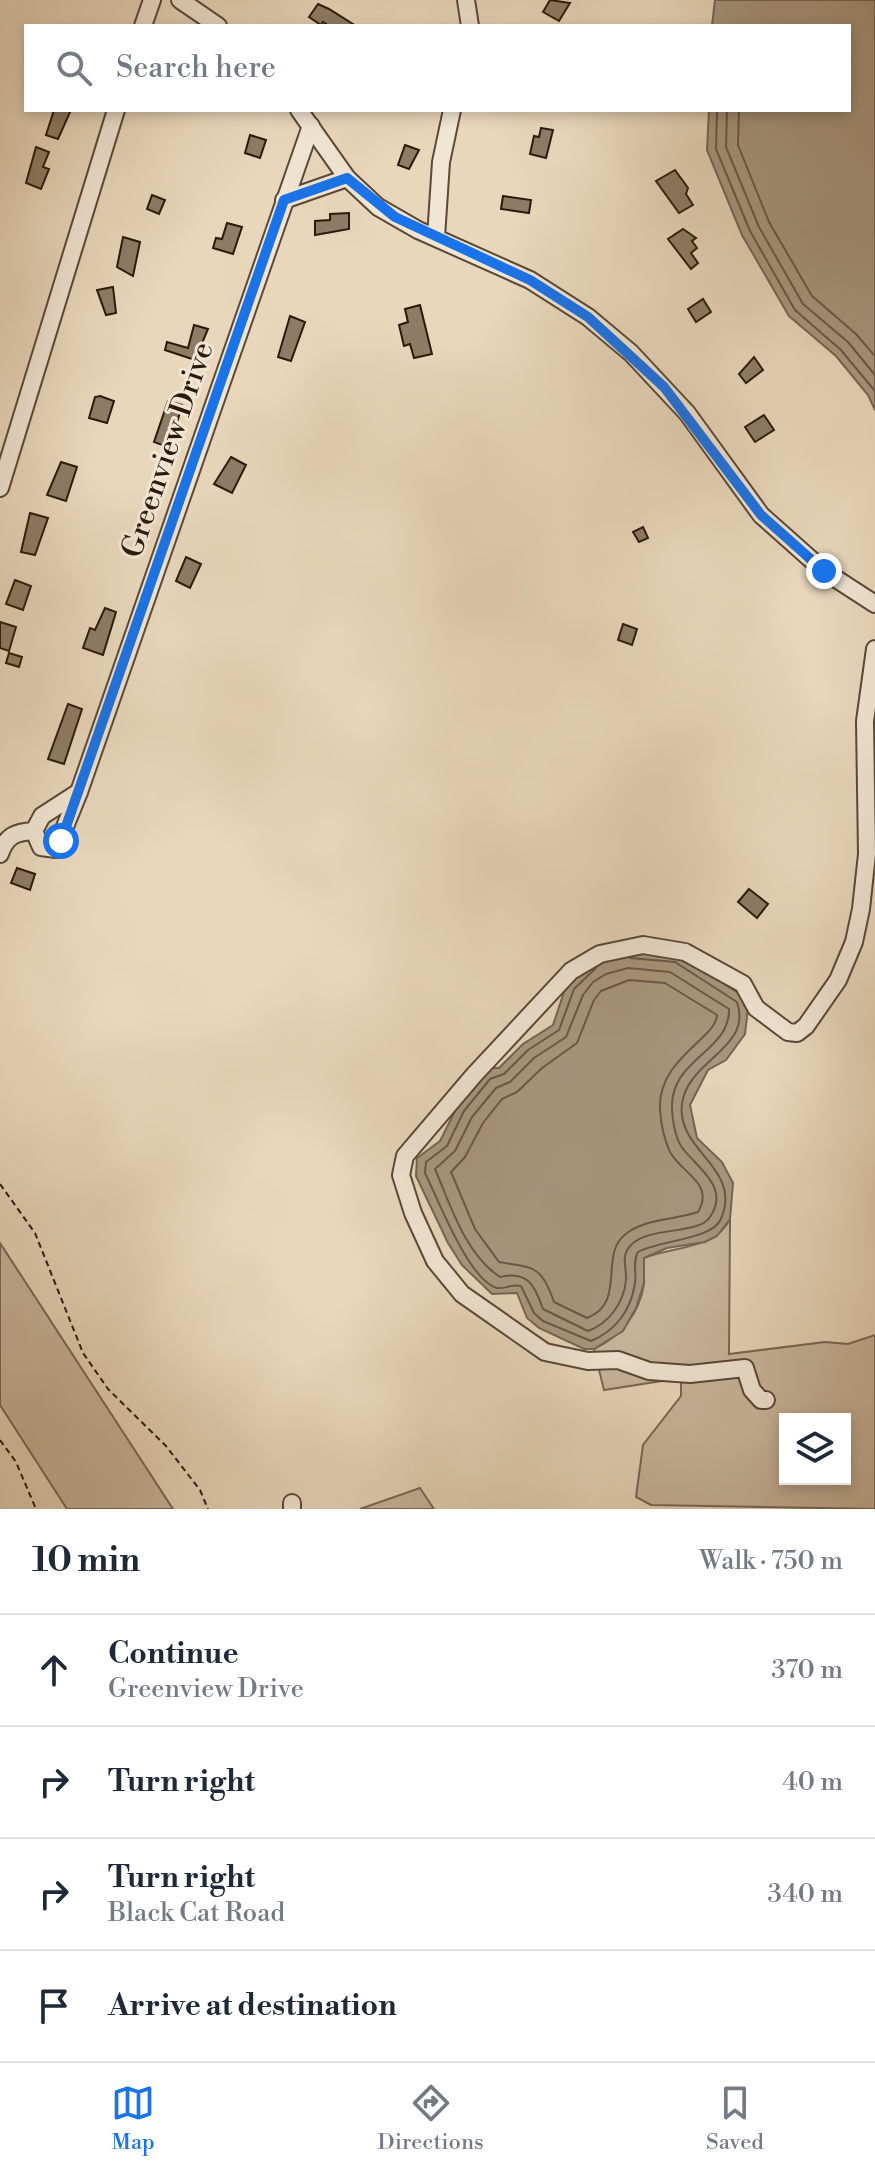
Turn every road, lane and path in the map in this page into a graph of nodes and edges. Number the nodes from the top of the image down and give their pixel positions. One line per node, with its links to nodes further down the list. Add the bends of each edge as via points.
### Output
1 (152, 0): 4 (street)
2 (180, 0): 5 (street)
3 (466, 0): 6 (street)
4 (144, 24)
5 (215, 24)
6 (470, 24)
7 (115, 112): 14 (street)
8 (300, 112): 10 (street)
9 (452, 112): 13 (street, via 441,162)
10 (311, 126): 11 (street); 12 (street, Greenview Drive)
11 (347, 178): 12 (street); 13 (street, via 378,207)
12 (284, 200): 17 (street, Greenview Drive)
13 (436, 237): 15 (street, via 530,280 612,337 687,413 761,515 824,571)
14 (0, 488)
15 (875, 604)
16 (875, 649): 21 (street, via 865,721 867,854 861,909 838,980 806,1026 788,1032 756,1008 743,984 685,952 643,945 600,954 571,971 474,1075 405,1156 401,1175 435,1261 462,1294 545,1352 588,1361 618,1360 649,1371 690,1374 745,1368 752,1390)
17 (79, 792): 18 (street, via 42,816); 18 (street, Greenview Drive, via 56,849 41,847)
18 (34, 831): 19 (street, via 16,832)
19 (0, 854)
20 (0, 1184): 24 (path, via 35,1233 83,1353 108,1389 166,1446)
21 (766, 1400)
22 (0, 1440): 23 (path, via 16,1462)
23 (36, 1509)
24 (208, 1509)

